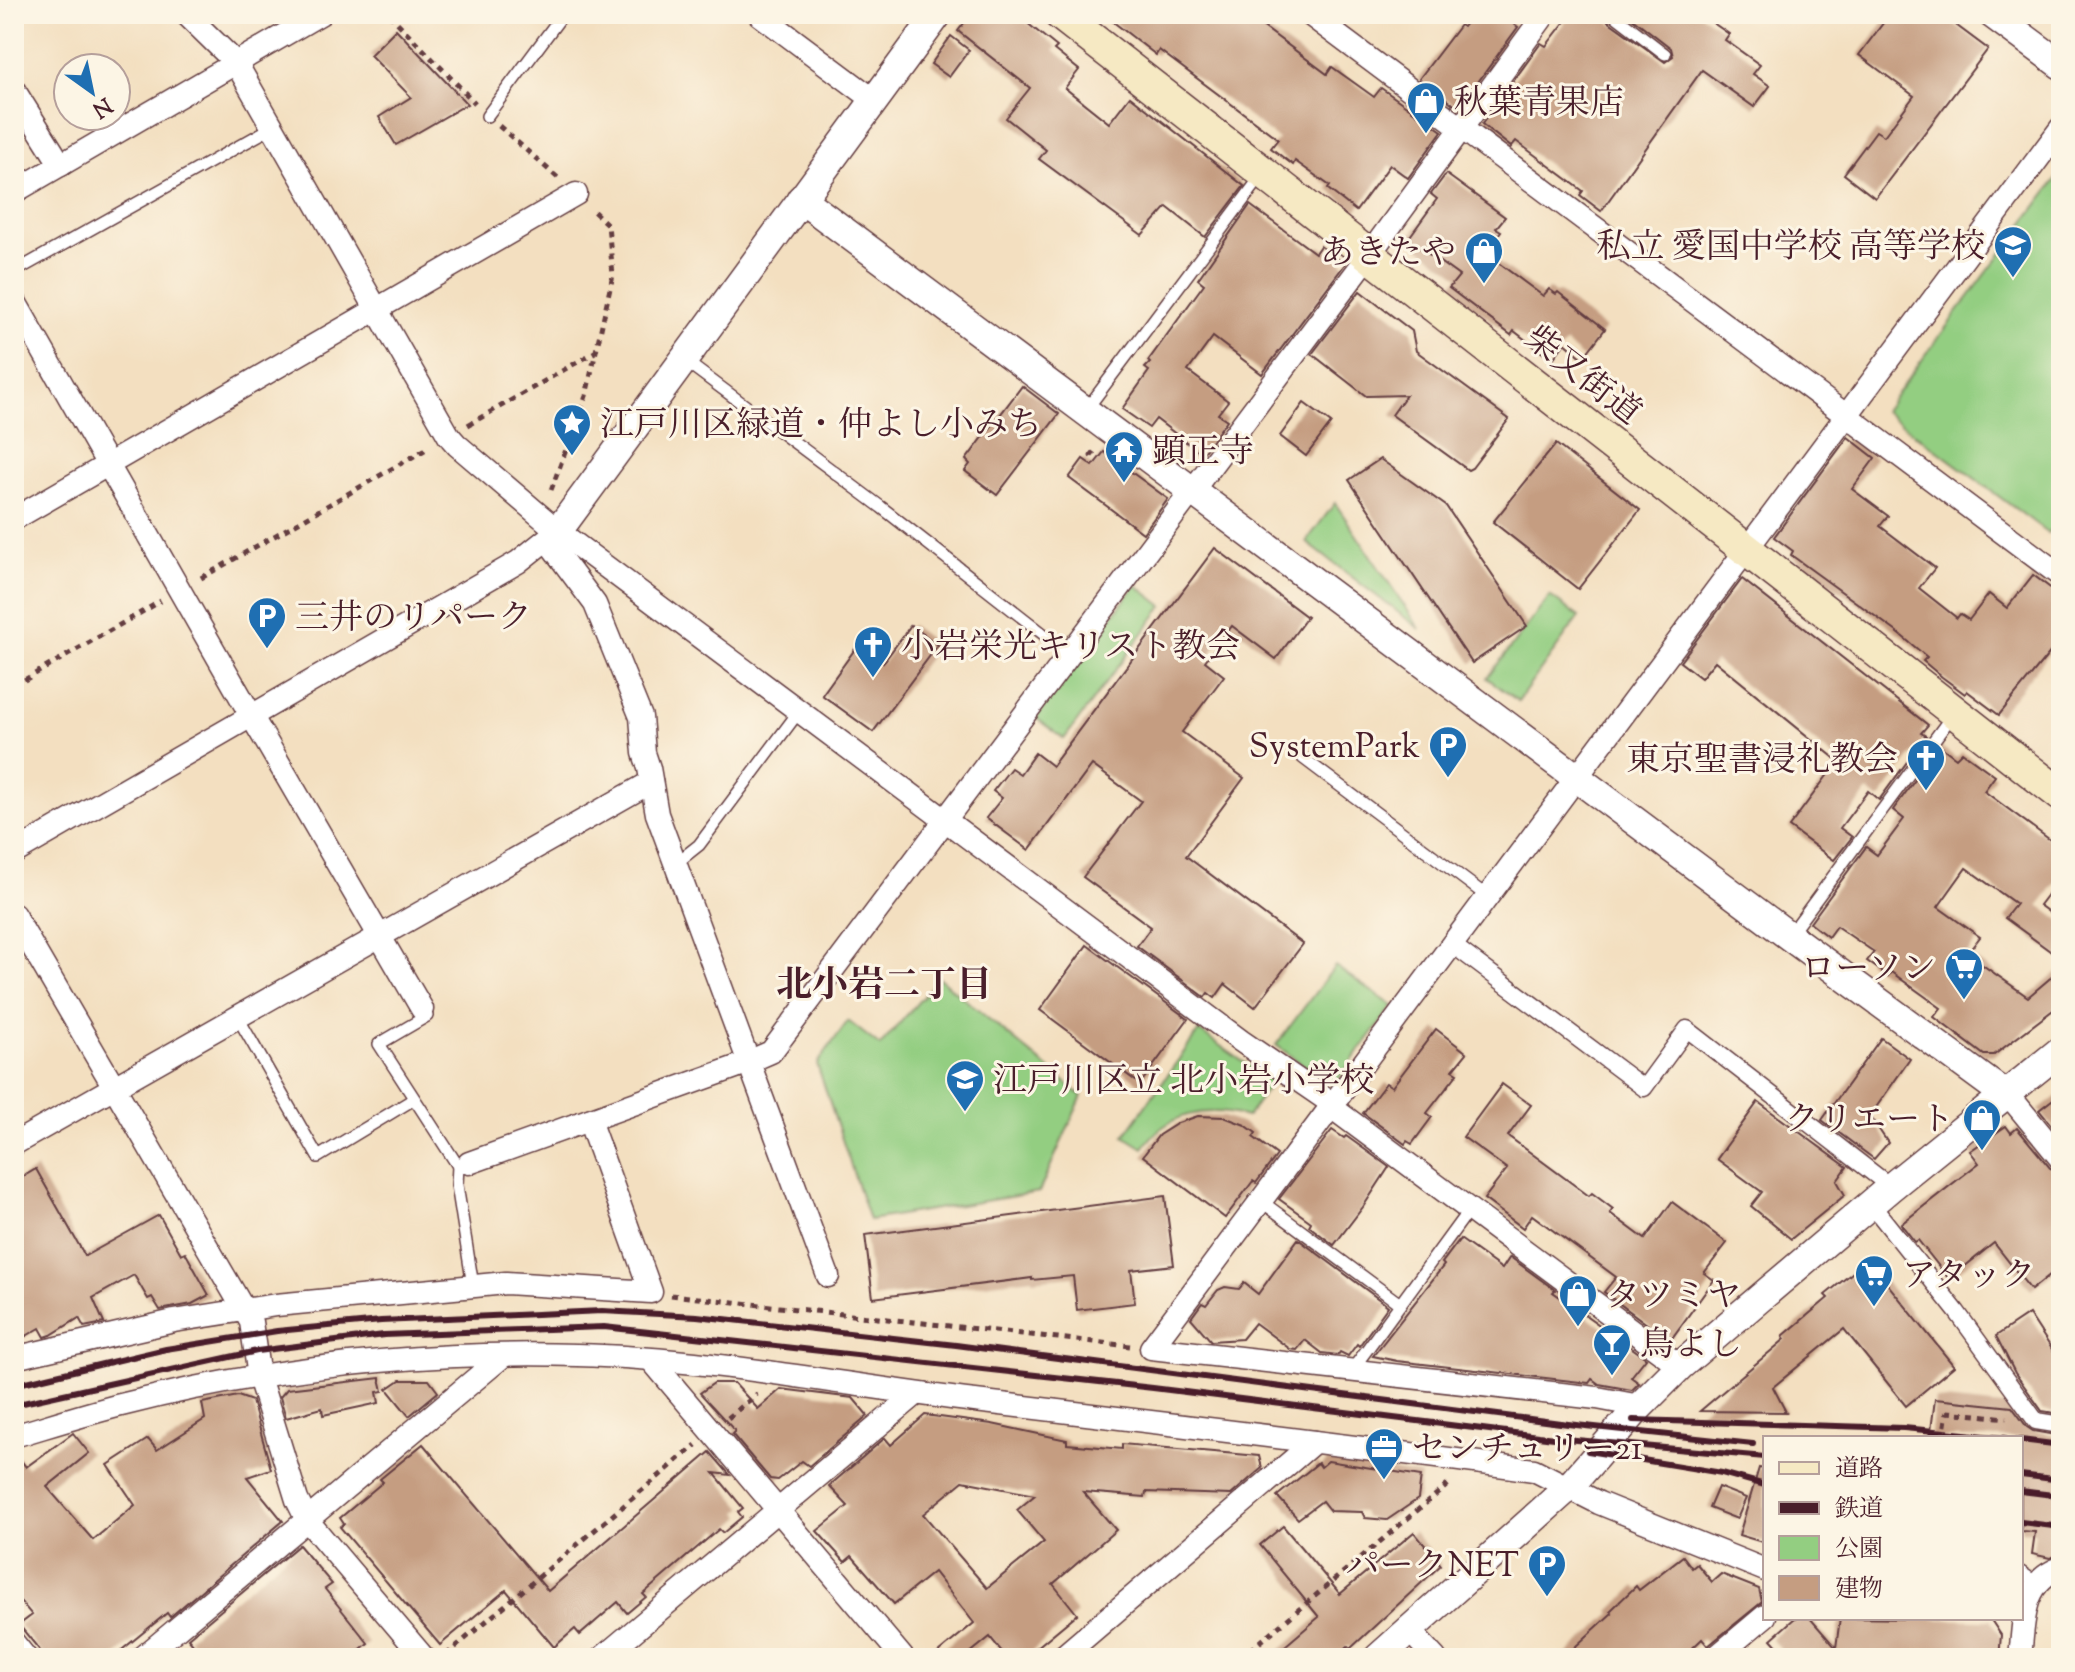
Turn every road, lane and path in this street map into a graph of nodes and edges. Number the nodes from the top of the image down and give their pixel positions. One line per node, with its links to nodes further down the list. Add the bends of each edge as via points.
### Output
1 (186, 14): 13 (street)
2 (320, 14): 13 (street)
3 (389, 14): 17 (path)
4 (563, 14): 17 (lane)
5 (759, 14): 16 (street)
6 (938, 14): 16 (street)
7 (1060, 14): 22 (main road, 柴又街道)
8 (1309, 14): 19 (street)
9 (1545, 14): 19 (street)
10 (1613, 14): 12 (lane)
11 (1992, 14): 14 (street)
12 (1665, 54)
13 (236, 63): 18 (street); 21 (street)
14 (2061, 65)
15 (14, 90): 21 (street)
16 (874, 100): 25 (street)
17 (487, 116): 24 (path)
18 (273, 127): 27 (lane); 29 (street)
19 (1460, 127): 26 (street); 33 (street)
20 (2061, 128): 33 (street)
21 (61, 165): 23 (street)
22 (1264, 174): 26 (main road, 柴又街道); 32 (lane)
23 (14, 192)
24 (576, 194): 29 (street); 30 (path, via 608,225 613,275)
25 (801, 199): 31 (street); 32 (street)
26 (1369, 254): 36 (street); 39 (main road, 柴又街道)
27 (14, 272)
28 (14, 300): 35 (street)
29 (377, 308): 34 (street); 35 (street)
30 (595, 352): 34 (path); 38 (path)
31 (684, 360): 38 (street); 42 (lane)
32 (1085, 411): 36 (street)
33 (1845, 415): 39 (street); 40 (street)
34 (449, 436): 38 (street); 41 (path)
35 (109, 464): 37 (street); 41 (street)
36 (1193, 491): 42 (street); 48 (street)
37 (14, 519)
38 (546, 534): 44 (street); 46 (street); 49 (street, via 595,604 641,717)
39 (1746, 550): 45 (main road, 柴又街道); 48 (street)
40 (2061, 576)
41 (180, 590): 43 (path); 46 (street)
42 (1069, 654): 51 (street)
43 (14, 686)
44 (800, 710): 51 (street); 53 (lane, via 699,845)
45 (1955, 713): 50 (main road, 柴又街道); 57 (lane)
46 (252, 717): 52 (street); 56 (street)
47 (1303, 758): 54 (lane)
48 (1577, 777): 54 (street); 57 (street)
49 (651, 782): 53 (street); 56 (street)
50 (2061, 795)
51 (946, 818): 62 (street, via 771,1052); 66 (street)
52 (14, 853)
53 (675, 864): 62 (street)
54 (1488, 897): 58 (street)
55 (14, 915): 63 (street)
56 (380, 935): 59 (street); 60 (street)
57 (1789, 936): 64 (street)
58 (1453, 945): 66 (street); 71 (street, via 1644,1088 1687,1029)
59 (422, 1009): 65 (lane, via 427,1016 379,1044)
60 (237, 1016): 63 (street); 65 (lane, via 318,1157)
61 (2061, 1050): 64 (street)
62 (750, 1062): 67 (street); 74 (street)
63 (114, 1086): 68 (street); 78 (street)
64 (2004, 1094): 69 (street); 71 (street)
65 (414, 1099): 70 (lane)
66 (1332, 1105): 72 (street); 73 (street)
67 (589, 1120): 70 (street); 76 (street)
68 (14, 1144)
69 (2061, 1159)
70 (464, 1165): 75 (lane, via 457,1185)
71 (1881, 1195): 83 (street); 90 (street, via 2036,1421)
72 (1261, 1201): 77 (lane); 79 (street)
73 (1469, 1210): 77 (lane); 83 (street)
74 (828, 1276)
75 (473, 1286): 76 (street, via 506,1283); 78 (street)
76 (651, 1292): 79 (path)
77 (1400, 1304): 84 (lane)
78 (243, 1310): 81 (street); 86 (street, via 254,1334)
79 (1151, 1348): 84 (street)
80 (503, 1356): 82 (street); 86 (street, via 377,1361); 98 (street)
81 (14, 1358)
82 (652, 1361): 85 (street); 91 (street)
83 (1680, 1366): 88 (street)
84 (1352, 1370): 88 (street)
85 (782, 1372): 87 (street); 91 (path)
86 (259, 1377): 92 (street, via 126,1403); 98 (street)
87 (916, 1394): 94 (street); 97 (street)
88 (1640, 1406): 96 (street)
89 (2015, 1419): 93 (path, bridge, via 1947,1412)
90 (2061, 1425)
91 (712, 1431): 97 (street); 110 (path)
92 (14, 1436)
93 (1943, 1436)
94 (1314, 1442): 95 (street); 113 (street)
95 (1475, 1462): 96 (street, via 1542,1471); 114 (path)
96 (1569, 1487): 100 (street); 105 (street)
97 (777, 1511): 111 (street); 112 (street)
98 (307, 1520): 108 (street); 109 (street)
99 (2061, 1568): 101 (street)
100 (1763, 1569)
101 (2029, 1578): 102 (street, via 2031,1592)
102 (2024, 1604)
103 (1763, 1618): 117 (street)
104 (2023, 1620): 118 (street)
105 (1409, 1630): 115 (street); 116 (street)
106 (14, 1643): 107 (street)
107 (26, 1658)
108 (142, 1658)
109 (424, 1658)
110 (442, 1658)
111 (602, 1658)
112 (903, 1658)
113 (1061, 1658)
114 (1241, 1658)
115 (1378, 1658)
116 (1435, 1658)
117 (1715, 1658)
118 (2020, 1658)

